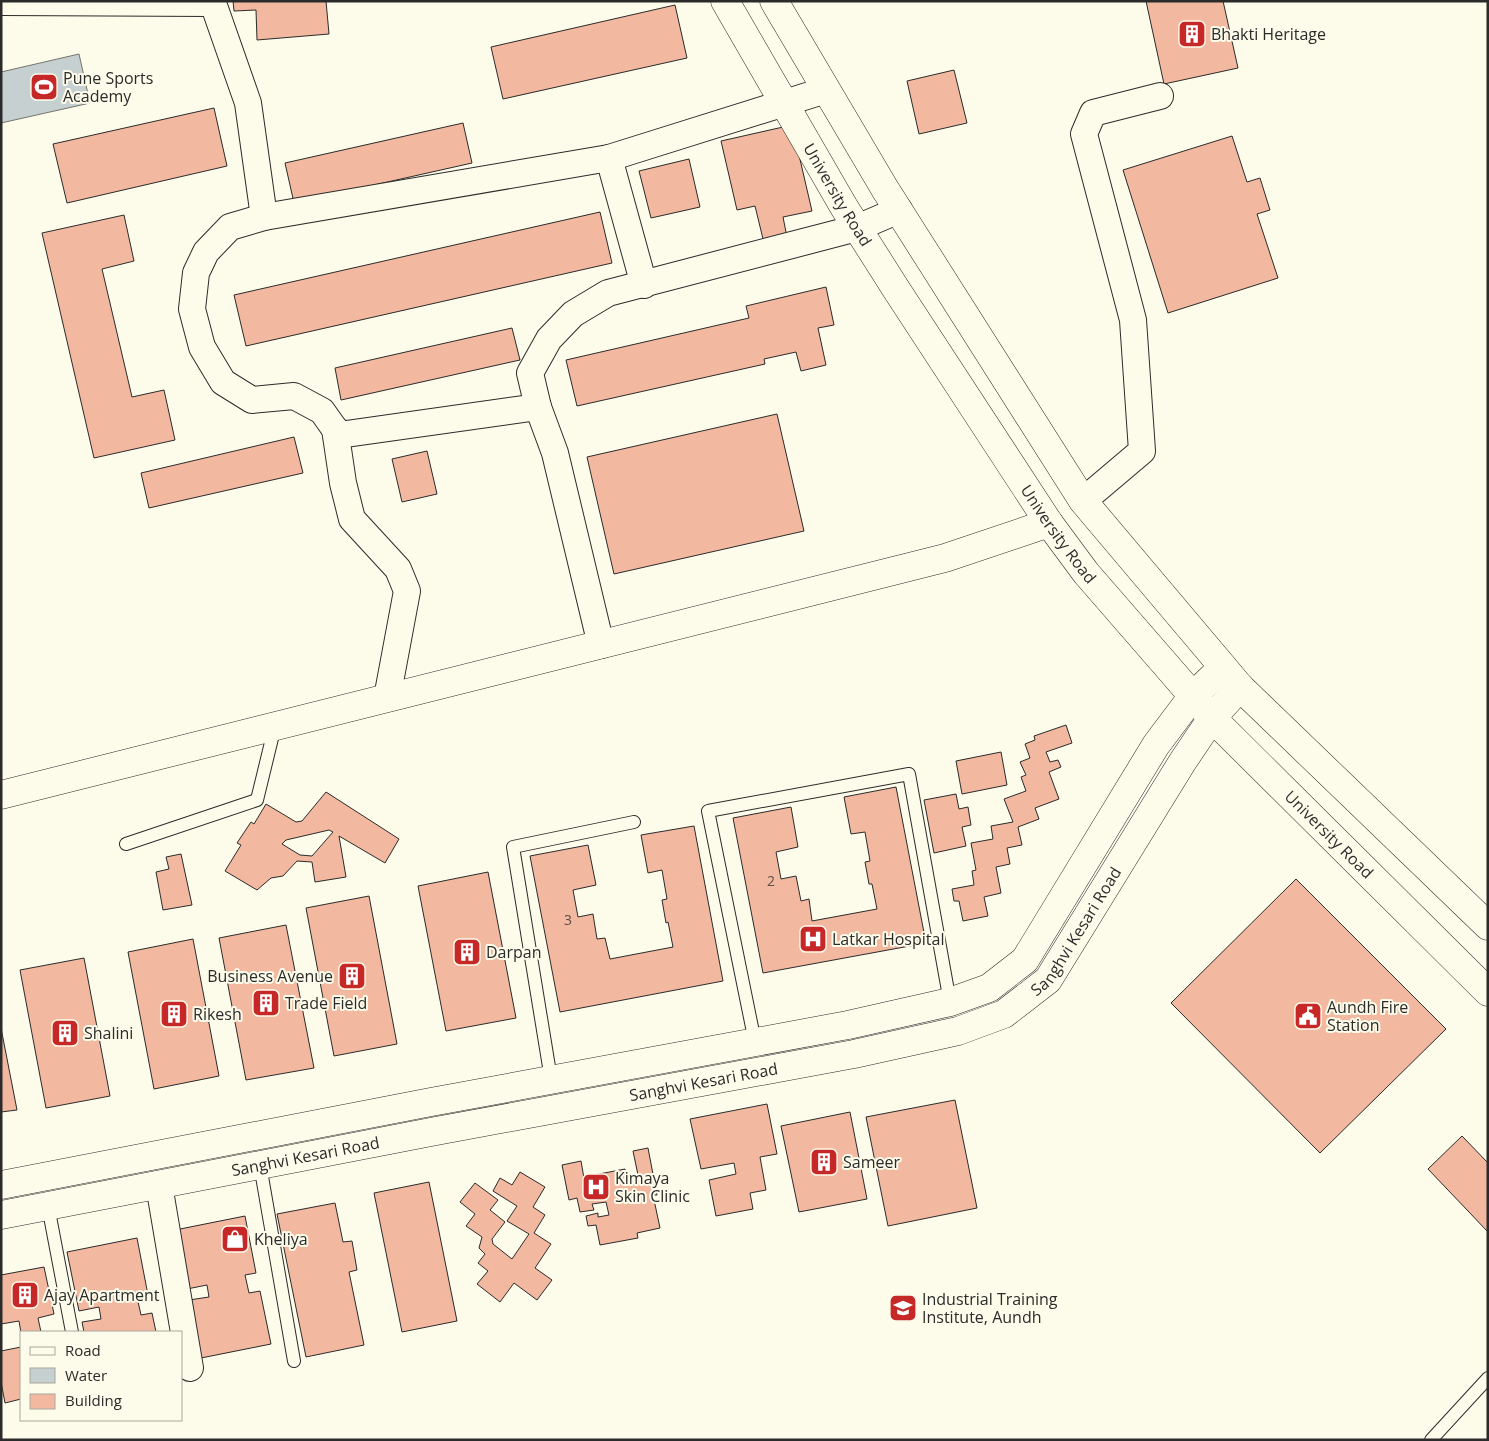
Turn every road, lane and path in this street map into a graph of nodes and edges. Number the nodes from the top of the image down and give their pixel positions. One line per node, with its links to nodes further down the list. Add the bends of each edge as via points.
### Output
1 (725, 1): 7 (main road, University Road)
2 (774, 1): 5 (main road)
3 (1, 2): 4 (street)
4 (213, 2): 10 (street, via 248,103)
5 (826, 90): 7 (street); 9 (main road)
6 (1160, 96): 15 (street, via 1093,113 1084,134 1133,320 1142,451)
7 (784, 104): 8 (street); 11 (main road, University Road)
8 (609, 158): 10 (street); 12 (street)
9 (899, 210): 11 (street); 15 (main road)
10 (264, 217): 14 (street, via 230,227 206,252 196,273 192,309 202,347 223,382 252,400 294,396 322,411)
11 (857, 228): 12 (street); 16 (main road, University Road)
12 (644, 285): 13 (street, via 608,293 573,314 548,339 530,373)
13 (538, 407): 14 (street, via 339,436); 17 (street, via 555,453)
14 (335, 429): 21 (street, via 352,519 398,569 407,591)
15 (1083, 502): 16 (main road); 18 (main road)
16 (1049, 523): 17 (main road, via 945,558); 20 (main road, University Road, via 1086,573)
17 (601, 645): 21 (main road)
18 (1223, 667): 19 (main road); 20 (main road, Sanghvi Kesari Road)
19 (1240, 687): 22 (main road, Sanghvi Kesari Road); 27 (main road)
20 (1192, 697): 22 (main road, University Road); 31 (main road, Sanghvi Kesari Road, via 1156,745 1025,960 989,988)
21 (387, 698): 23 (main road)
22 (1212, 718): 30 (main road, University Road); 34 (main road, Sanghvi Kesari Road, via 1048,980 1004,1014 958,1031 854,1054)
23 (275, 726): 24 (main road); 26 (lane, via 257,800)
24 (1, 795)
25 (634, 822): 33 (lane, via 513,847)
26 (126, 844)
27 (1455, 894): 28 (main road); 29 (main road)
28 (1488, 906)
29 (1488, 926)
30 (1488, 992)
31 (950, 1002): 32 (main road, Sanghvi Kesari Road); 32 (lane, via 909,774 708,811)
32 (755, 1042): 33 (main road, Sanghvi Kesari Road)
33 (551, 1079): 35 (main road, Sanghvi Kesari Road)
34 (260, 1165): 36 (main road, Sanghvi Kesari Road); 40 (lane)
35 (1, 1185)
36 (159, 1185): 37 (main road, Sanghvi Kesari Road); 41 (street)
37 (48, 1206): 38 (main road, Sanghvi Kesari Road); 39 (lane)
38 (1, 1215)
39 (72, 1331)
40 (294, 1361)
41 (190, 1368)
42 (1488, 1378): 43 (lane)
43 (1431, 1440)

